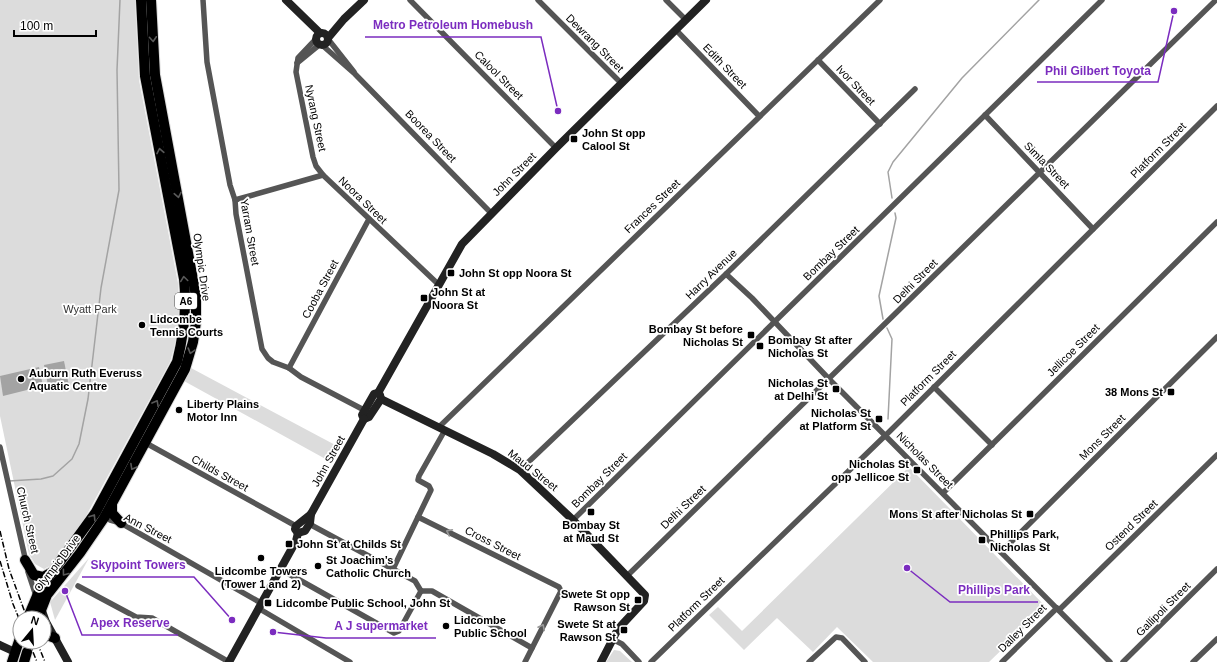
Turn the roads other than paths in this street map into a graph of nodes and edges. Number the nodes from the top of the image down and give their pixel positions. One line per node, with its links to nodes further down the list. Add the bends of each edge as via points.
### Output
1 (141, 0): 43 (highway, Olympic Drive / A6, one-way to 1, via 177,362 183,338 186,301 145,76)
2 (151, 0): 44 (highway, Olympic Drive / A6, one-way to 44, via 155,75 193,273 196,309 193,342 186,370)
3 (203, 0): 26 (street, Yarram Street, via 207,62)
4 (286, 0): 15 (street, Boorea Street)
5 (364, 0): 15 (street, Nyrang Street, via 344,19 338,20)
6 (410, 0): 23 (street, Calool Street)
7 (538, 0): 17 (street, Dewrang Street)
8 (666, 0): 13 (street)
9 (706, 0): 13 (street, John Street)
10 (880, 0): 16 (street, Frances Street)
11 (1102, 0): 20 (street, Bombay Street)
12 (1216, 0): 24 (street, Delhi Street)
13 (686, 20): 14 (street, John Street)
14 (676, 30): 17 (street, John Street); 21 (street, Edith Street)
15 (321, 39): 25 (street, Nyrang Street, via 297,63 296,72 313,157); 27 (street, Boorea Street)
16 (818, 60): 21 (street, Frances Street); 22 (street, Ivor Street)
17 (621, 83): 23 (street, John Street)
18 (915, 89): 22 (street, Harry Avenue)
19 (1217, 106): 30 (street, Platform Street)
20 (985, 115): 24 (street, Simla Street); 33 (street, Bombay Street)
21 (759, 116): 41 (street, Frances Street)
22 (880, 124): 31 (street, Harry Avenue)
23 (556, 148): 27 (street, John Street)
24 (1040, 172): 30 (street, Simla Street); 36 (street, Delhi Street)
25 (323, 175): 26 (street, Noora Street); 28 (street, Noora Street)
26 (235, 200): 35 (street, Yarram Street, via 260,344 268,358 279,366)
27 (491, 213): 32 (street, John Street, via 462,244)
28 (369, 220): 32 (street, Noora Street); 35 (street, Cooba Street)
29 (1217, 222): 45 (street, Jellicoe Street)
30 (1093, 228): 37 (street, Platform Street)
31 (726, 274): 33 (street, Nicholas Street); 48 (street, Harry Avenue)
32 (438, 284): 38 (street, John Street)
33 (775, 321): 36 (street, Nicholas Street); 53 (street, Bombay Street)
34 (1217, 337): 56 (street, Mons Street)
35 (289, 368): 39 (street, Yarram Street)
36 (830, 379): 42 (street, Nicholas Street); 62 (street, Delhi Street)
37 (934, 387): 42 (street, Platform Street); 45 (street)
38 (380, 396): 39 (street, via 374,394); 40 (street, John Street, via 369,417); 41 (street, Maud Street)
39 (364, 410): 40 (street)
40 (364, 419): 55 (street, John Street)
41 (442, 429): 48 (street, Maud Street); 51 (street, Frances Street, via 418,478 419,482 431,488)
42 (885, 435): 49 (street, Nicholas Street); 89 (street, Platform Street)
43 (134, 443): 44 (street, Childs Street, via 141,440); 61 (highway, Olympic Drive / A6, one-way to 43, via 96,512)
44 (146, 443): 50 (highway, Olympic Drive / A6, one-way to 50); 55 (street, Childs Street)
45 (992, 445): 49 (street, Jellicoe Street)
46 (0, 447): 57 (street, Church Street)
47 (1217, 455): 68 (street, Ostend Street)
48 (520, 470): 53 (street, Maud Street)
49 (944, 492): 56 (street, Nicholas Street)
50 (112, 504): 54 (highway, via 112,513); 65 (highway, Olympic Drive / A6, one-way to 65, via 91,538)
51 (418, 517): 59 (street); 78 (street, Cross Street, one-way to 51, via 561,591 559,588)
52 (110, 520): 54 (street, Ann Street)
53 (574, 520): 62 (street, Maud Street)
54 (121, 523): 67 (street, Ann Street)
55 (303, 525): 58 (street, John Street); 59 (street, Childs Street, via 312,526)
56 (1001, 552): 68 (street, Nicholas Street)
57 (25, 560): 61 (highway, via 32,572 39,577); 66 (street, Church Street)
58 (280, 569): 64 (street, via 394,633 399,631); 67 (street, John Street)
59 (393, 569): 64 (street, Childs Street, via 414,581)
60 (1217, 569): 94 (street, Gallipoli Street)
61 (54, 571): 66 (highway, Olympic Drive / A6)
62 (628, 575): 75 (street, Maud Street, via 645,595 644,601)
63 (78, 586): 84 (street, via 136,617 152,618)
64 (420, 591): 78 (street, via 432,591)
65 (49, 593): 66 (highway); 71 (highway, Olympic Drive / A6)
66 (36, 596): 69 (highway, Church Street); 70 (highway, Olympic Drive / A6)
67 (259, 606): 84 (street, John Street); 85 (street, Ann Street)
68 (1058, 609): 92 (street, Dalley Street); 93 (street, Nicholas Street)
69 (36, 610)
70 (36, 610)
71 (38, 610)
72 (52, 634): 74 (street, Church Street)
73 (52, 637): 74 (highway)
74 (55, 638): 83 (street, Church Street)
75 (612, 639): 87 (street); 88 (street, via 622,644)
76 (1217, 639): 95 (street)
77 (0, 645): 79 (street)
78 (532, 648): 86 (street)
79 (15, 652): 81 (highway)
80 (27, 652): 82 (highway)
81 (12, 662)
82 (24, 662)
83 (68, 662)
84 (229, 662)
85 (350, 662)
86 (525, 662)
87 (601, 662)
88 (639, 662)
89 (651, 662)
90 (809, 662): 91 (street, via 836,637 842,638)
91 (865, 662)
92 (1002, 662)
93 (1110, 662)
94 (1123, 662)
95 (1193, 662)

